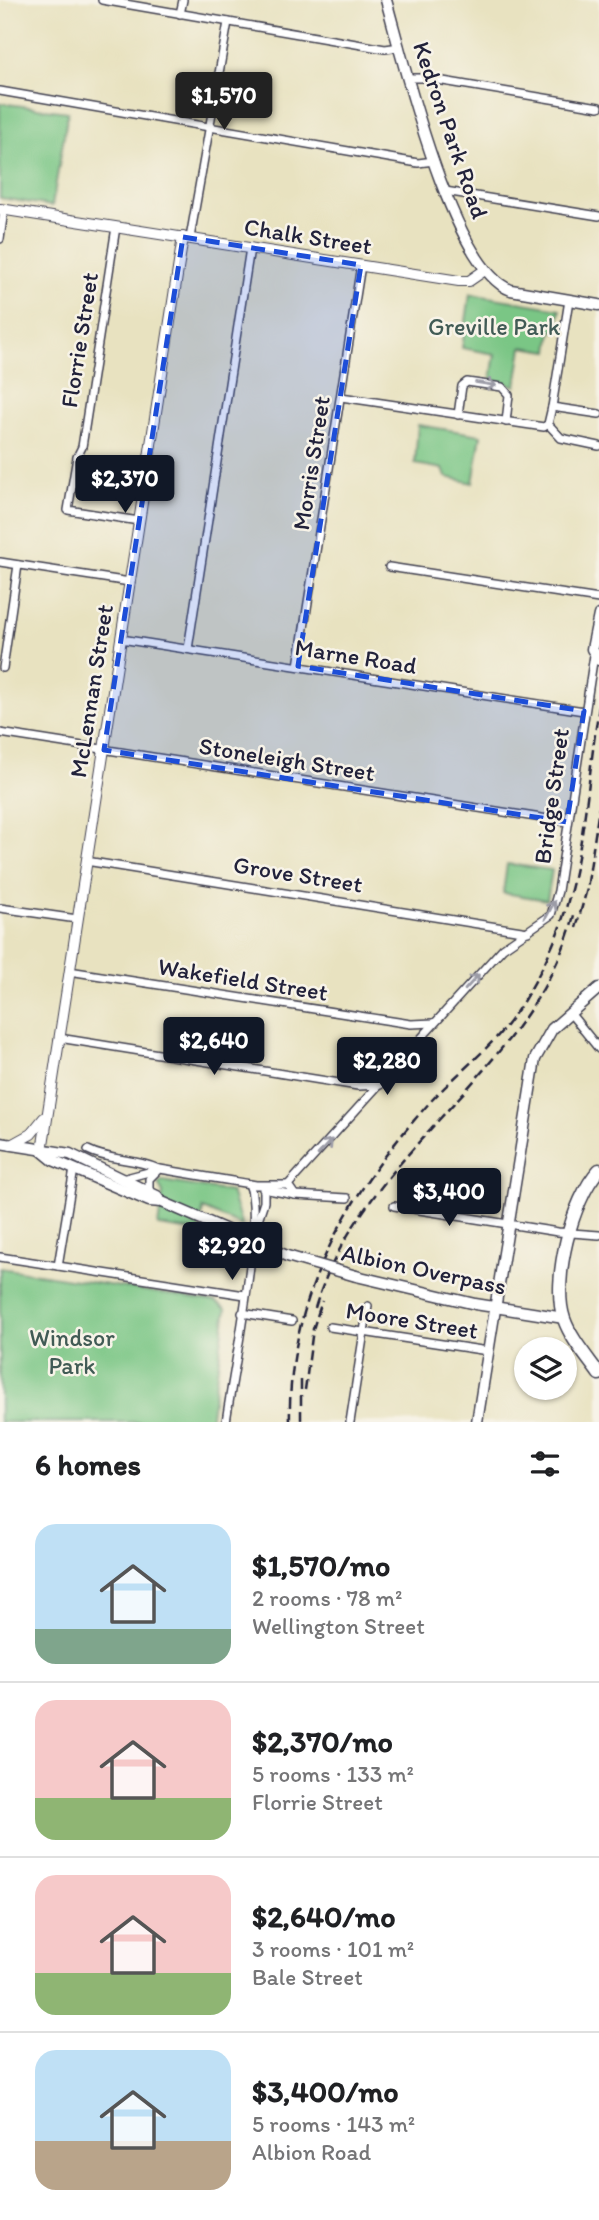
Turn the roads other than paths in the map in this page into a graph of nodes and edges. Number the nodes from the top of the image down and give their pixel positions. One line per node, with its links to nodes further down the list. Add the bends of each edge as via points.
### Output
1 (102, 0): 4 (street)
2 (183, 0): 4 (street)
3 (386, 0): 6 (main road, Kedron Park Road)
4 (180, 13): 5 (street)
5 (228, 22): 6 (street, via 389,50); 10 (street)
6 (400, 47): 7 (main road, Kedron Park Road)
7 (409, 78): 9 (street); 11 (main road, Kedron Park Road)
8 (0, 91): 10 (street)
9 (599, 107)
10 (210, 128): 11 (street, via 418,163); 16 (street)
11 (434, 161): 12 (main road, Kedron Park Road)
12 (445, 191): 14 (street); 20 (main road, Kedron Park Road)
13 (2, 209): 15 (street, Chalk Street); 17 (street)
14 (599, 216)
15 (116, 227): 16 (street, Chalk Street); 30 (street, Florrie Street, via 68,510)
16 (187, 238): 18 (street, Chalk Street); 30 (street, McLennan Street)
17 (0, 239)
18 (250, 248): 19 (street, Chalk Street); 41 (street)
19 (361, 265): 20 (street, Chalk Street, via 463,282); 23 (street, Morris Street)
20 (485, 270): 21 (main road, via 508,289)
21 (569, 300): 22 (main road); 24 (street)
22 (597, 302)
23 (341, 397): 26 (street); 43 (street, Morris Street)
24 (552, 407): 25 (street); 28 (street)
25 (599, 414)
26 (458, 415): 27 (street); 27 (street, one-way to 27, via 462,386 467,382 502,387 509,395)
27 (506, 422): 28 (street)
28 (548, 424): 29 (street, via 561,438)
29 (599, 446)
30 (139, 521): 34 (street, McLennan Street)
31 (0, 562): 32 (street)
32 (18, 565): 34 (street); 38 (street)
33 (388, 567): 35 (street)
34 (130, 582): 40 (street, McLennan Street)
35 (599, 599)
36 (599, 615): 42 (main road, Bridge Street, via 592,645)
37 (0, 620): 38 (street)
38 (10, 622): 44 (street)
39 (599, 636): 42 (main road, Bridge Street)
40 (121, 639): 41 (street, Marne Road); 47 (street, McLennan Street)
41 (188, 649): 43 (street, Marne Road)
42 (597, 655): 45 (street, Bridge Street)
43 (298, 666): 45 (street, Marne Road)
44 (4, 668)
45 (584, 711): 48 (street, Bridge Street)
46 (0, 733): 47 (street, Stoneleigh Street)
47 (104, 750): 48 (street, Stoneleigh Street); 49 (street, McLennan Street)
48 (568, 822): 53 (street, Bridge Street, one-way to 48, via 544,922 554,906)
49 (86, 861): 51 (street, McLennan Street); 52 (street, Grove Street)
50 (0, 908): 51 (street)
51 (77, 919): 55 (street, McLennan Street)
52 (503, 926): 53 (street, Grove Street); 54 (street)
53 (528, 932): 54 (street, Bridge Street)
54 (509, 943): 58 (street, Bridge Street, one-way to 54)
55 (69, 971): 59 (street, Wakefield Street); 60 (street, McLennan Street)
56 (599, 988): 57 (main road)
57 (570, 1013): 62 (street); 81 (main road, via 544,1039 535,1059)
58 (434, 1023): 59 (street, Wakefield Street); 61 (street, Bridge Street)
59 (411, 1024): 61 (street)
60 (59, 1038): 64 (street); 66 (street, McLennan Street)
61 (419, 1041): 63 (street, Bridge Street)
62 (599, 1049)
63 (380, 1085): 64 (street); 65 (street, Bridge Street)
64 (358, 1086): 65 (street)
65 (369, 1097): 74 (street, Bridge Street, one-way to 65)
66 (47, 1114): 67 (street, via 31,1134); 69 (street, McLennan Street)
67 (5, 1144): 69 (main road)
68 (88, 1150): 71 (street)
69 (41, 1151): 70 (main road, Albion Overpass); 73 (main road, Albion Overpass, via 70,1154)
70 (74, 1169): 79 (main road, Albion Overpass, via 149,1201); 86 (street)
71 (160, 1169): 73 (street); 75 (street); 76 (street, via 149,1179)
72 (599, 1170): 82 (highway, via 582,1195)
73 (122, 1179): 76 (main road, Albion Overpass)
74 (288, 1185): 75 (street); 77 (street)
75 (256, 1186): 77 (street); 84 (street); 84 (street, via 263,1205)
76 (149, 1193): 79 (main road, Albion Overpass)
77 (295, 1195): 78 (street)
78 (347, 1198)
79 (162, 1202): 89 (main road, Albion Overpass, bridge, via 287,1256)
80 (394, 1206): 81 (street)
81 (507, 1224): 82 (street); 89 (main road)
82 (571, 1232): 83 (street); 91 (highway, via 560,1277)
83 (599, 1235)
84 (252, 1239): 87 (street)
85 (0, 1257): 86 (street)
86 (58, 1266): 87 (street)
87 (245, 1295): 90 (street)
88 (368, 1306): 94 (street)
89 (495, 1307): 91 (main road, Albion Overpass); 95 (main road)
90 (242, 1313): 92 (street); 97 (street)
91 (564, 1318): 96 (highway)
92 (292, 1321)
93 (330, 1327): 94 (street, Moore Street)
94 (364, 1332): 95 (street, Moore Street); 98 (street)
95 (488, 1352): 99 (main road)
96 (599, 1374)
97 (226, 1422)
98 (350, 1422)
99 (477, 1422)

